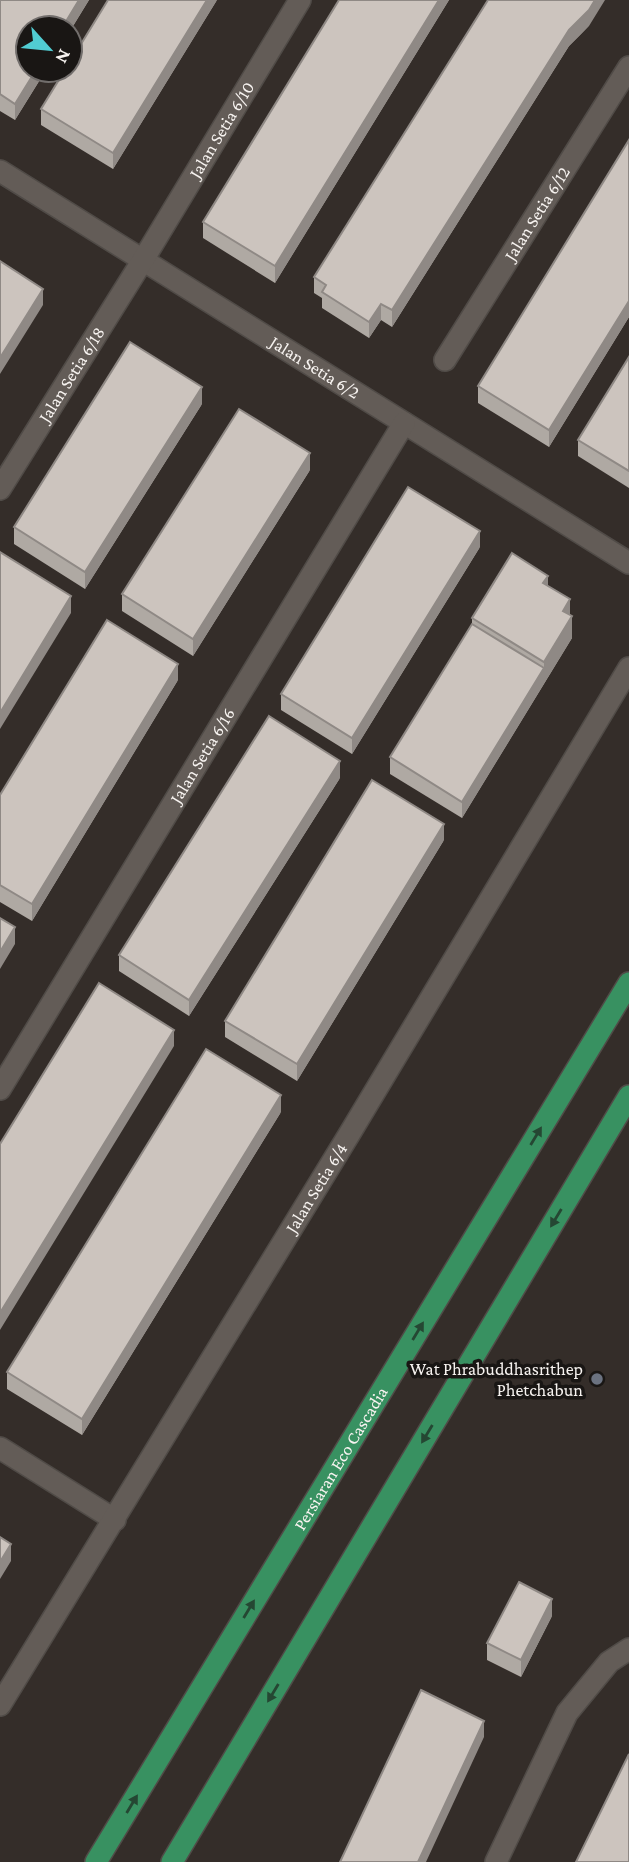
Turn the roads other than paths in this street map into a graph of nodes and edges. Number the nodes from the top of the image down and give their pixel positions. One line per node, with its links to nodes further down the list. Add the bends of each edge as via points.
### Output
1 (300, 0): 4 (street, Jalan Setia 6/10)
2 (629, 67): 5 (street, Jalan Setia 6/12)
3 (0, 171): 4 (street, Jalan Setia 6/2)
4 (143, 260): 6 (street, Jalan Setia 6/2); 7 (street, Jalan Setia 6/18)
5 (445, 360)
6 (404, 423): 8 (street, Jalan Setia 6/2); 11 (street, Jalan Setia 6/16)
7 (0, 489)
8 (629, 563)
9 (629, 668): 14 (street, Jalan Setia 6/4)
10 (629, 983): 17 (main road, Persiaran Eco Cascadia, one-way to 10)
11 (0, 1089)
12 (629, 1096): 18 (main road, one-way to 18)
13 (0, 1448): 14 (street)
14 (115, 1520): 16 (street, Jalan Setia 6/4)
15 (629, 1649): 19 (street, via 609,1662 567,1713)
16 (0, 1705)
17 (96, 1862)
18 (172, 1862)
19 (496, 1862)

